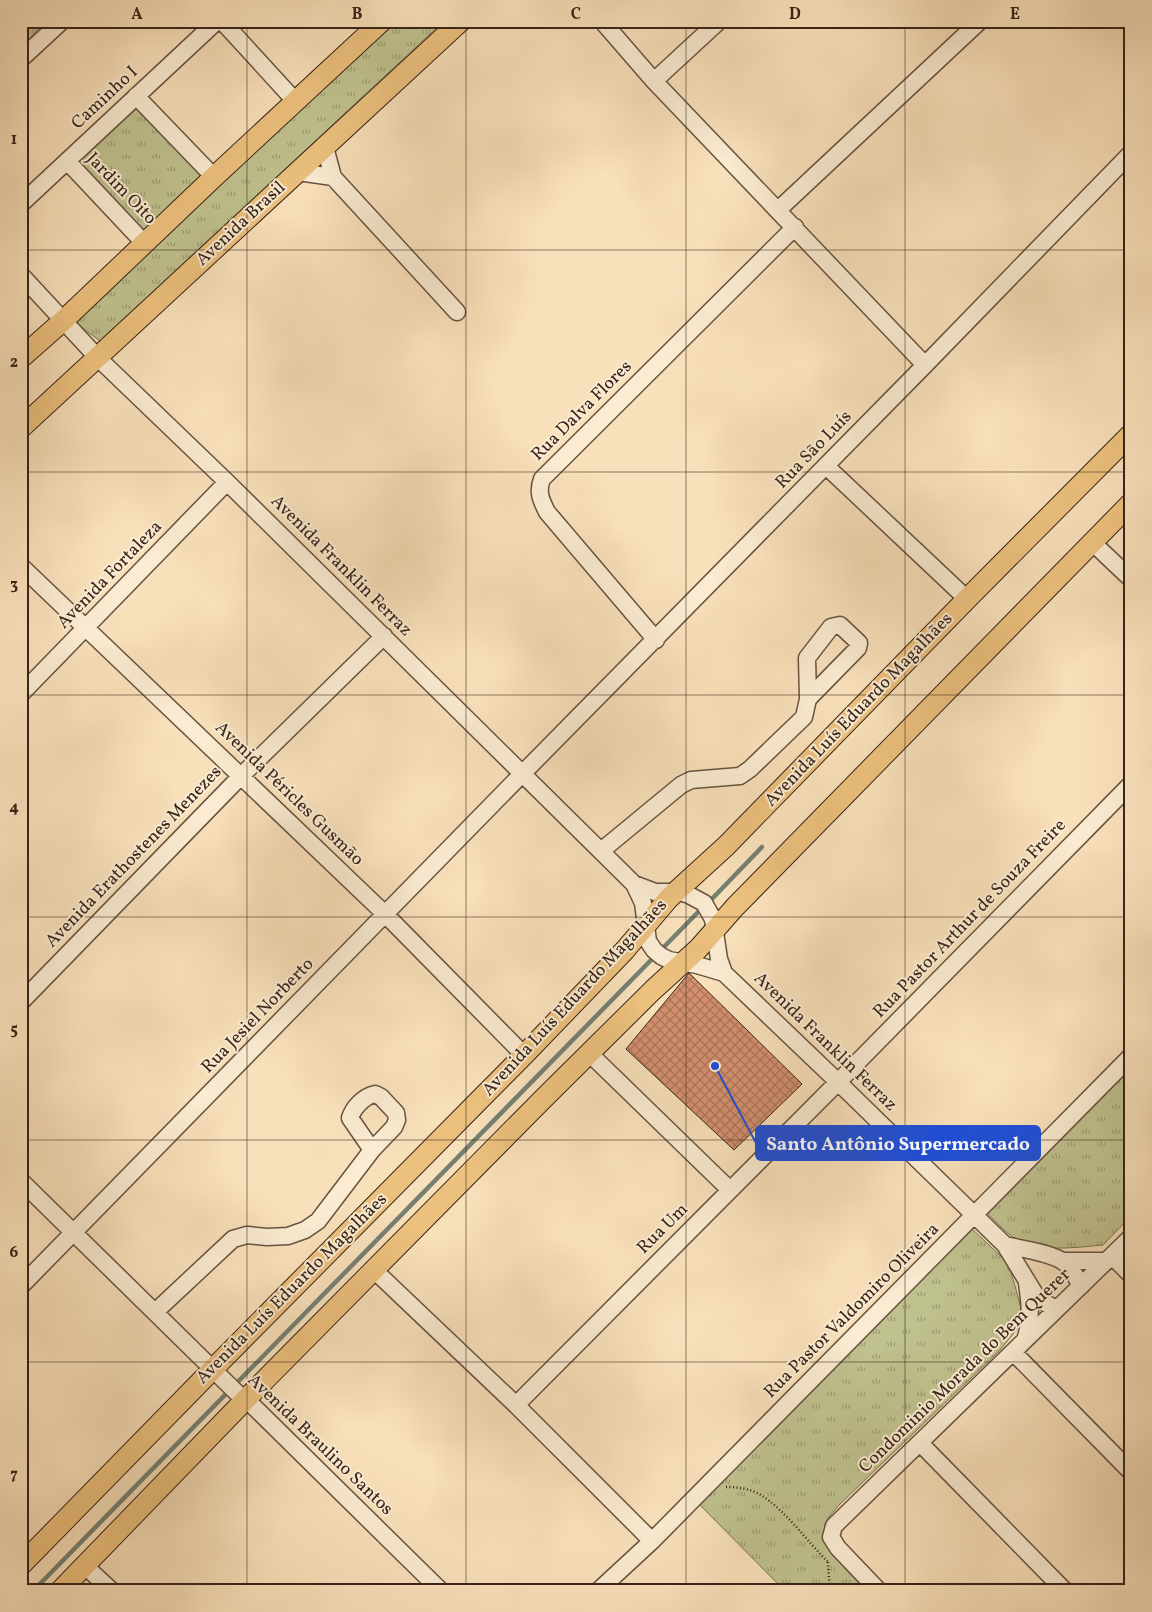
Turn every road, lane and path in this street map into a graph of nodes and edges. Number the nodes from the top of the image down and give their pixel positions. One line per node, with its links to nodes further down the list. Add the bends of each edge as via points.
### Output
1 (62, 21): 9 (street)
2 (217, 21): 11 (street, Caminho I)
3 (222, 21): 12 (street)
4 (382, 21): 12 (main road)
5 (461, 21): 13 (main road, Avenida Brasil)
6 (602, 21): 10 (street)
7 (719, 21): 10 (street)
8 (980, 21): 20 (street)
9 (21, 59)
10 (654, 81): 20 (street)
11 (136, 96): 15 (street, Caminho I); 17 (street)
12 (296, 102): 17 (main road)
13 (326, 147): 16 (main road, Avenida Brasil); 18 (street)
14 (1131, 153): 28 (street, Rua São Luís)
15 (67, 162): 19 (street, Caminho I); 22 (street, Jardim Oito)
16 (298, 172): 18 (street); 27 (main road, Avenida Brasil)
17 (214, 177): 22 (main road)
18 (333, 177): 24 (street)
19 (21, 204)
20 (778, 210): 21 (street)
21 (795, 227): 28 (street); 40 (street, Rua Dalva Flores, via 542,479 540,500 548,512)
22 (145, 244): 25 (main road)
23 (21, 275): 25 (street, Avenida Franklin Ferraz)
24 (457, 312)
25 (64, 320): 26 (main road); 27 (street, Avenida Franklin Ferraz)
26 (21, 358)
27 (98, 358): 29 (main road, Avenida Brasil); 32 (street, Avenida Franklin Ferraz)
28 (925, 365): 31 (street, Rua São Luís)
29 (21, 428)
30 (1131, 434): 37 (main road, Avenida Luís Eduardo Magalhães)
31 (826, 466): 37 (street); 40 (street, Rua São Luís)
32 (227, 482): 38 (street, Avenida Fortaleza); 39 (street, Avenida Franklin Ferraz)
33 (1131, 503): 34 (main road)
34 (1092, 542): 36 (street); 50 (main road)
35 (21, 566): 38 (street, Avenida Péricles Gusmão)
36 (1131, 580)
37 (967, 599): 48 (main road, Avenida Luís Eduardo Magalhães)
38 (87, 628): 41 (street, Avenida Fortaleza); 44 (street, Avenida Péricles Gusmão)
39 (384, 636): 43 (street, Avenida Franklin Ferraz); 44 (street, Avenida Erathostenes Menezes)
40 (656, 640): 43 (street, Rua São Luís)
41 (21, 694)
42 (808, 699): 46 (street, via 804,717 750,769 740,776 691,780)
43 (523, 773): 46 (street, Avenida Franklin Ferraz); 49 (street, Rua Jesiel Norberto)
44 (241, 776): 49 (street, Avenida Péricles Gusmão); 54 (street, Avenida Erathostenes Menezes)
45 (1131, 784): 58 (street, Rua Pastor Arthur de Souza Freire)
46 (601, 851): 47 (street, Avenida Franklin Ferraz)
47 (634, 884): 48 (street, via 655,892); 51 (street, via 643,903)
48 (682, 893): 50 (street, via 704,903); 51 (main road, Avenida Luís Eduardo Magalhães)
49 (385, 914): 56 (street, Avenida Péricles Gusmão); 63 (street, Rua Jesiel Norberto)
50 (715, 924): 52 (main road, via 698,949); 53 (street)
51 (647, 933): 52 (street, via 654,950); 56 (main road, Avenida Luís Eduardo Magalhães, via 625,950)
52 (676, 961): 53 (street); 55 (main road)
53 (724, 973): 58 (street, Avenida Franklin Ferraz)
54 (21, 1002)
55 (589, 1053): 61 (street); 68 (main road)
56 (524, 1054): 76 (main road, Avenida Luís Eduardo Magalhães)
57 (1131, 1056): 62 (street, Rua Pastor Valdomiro Oliveira)
58 (838, 1082): 61 (street, Rua Um); 62 (street, Avenida Franklin Ferraz)
59 (372, 1150): 74 (street, via 318,1221 288,1236 247,1235 233,1240)
60 (21, 1181): 63 (street, Avenida Braulino Santos)
61 (730, 1190): 78 (street, Rua Um)
62 (975, 1216): 65 (street, Avenida Franklin Ferraz); 81 (street, Rua Pastor Valdomiro Oliveira)
63 (74, 1233): 71 (street, Rua Jesiel Norberto); 74 (street, Avenida Braulino Santos)
64 (1131, 1237): 66 (street, Condominio Morada do Bem Querer)
65 (1005, 1245): 67 (street); 70 (street, Avenida Franklin Ferraz)
66 (1110, 1258): 67 (street); 69 (street); 72 (street, Condominio Morada do Bem Querer)
67 (1062, 1261): 72 (street, via 1072,1270)
68 (374, 1270): 77 (main road); 78 (street)
69 (1131, 1275)
70 (1026, 1281): 73 (street, Avenida Franklin Ferraz, via 1040,1300); 75 (street, via 1030,1320)
71 (21, 1286)
72 (1081, 1286): 73 (street, Condominio Morada do Bem Querer)
73 (1056, 1309): 75 (street, Condominio Morada do Bem Querer)
74 (156, 1312): 76 (street, Avenida Braulino Santos)
75 (1019, 1346): 79 (street, Condominio Morada do Bem Querer); 80 (street)
76 (216, 1373): 77 (street, Avenida Braulino Santos); 85 (main road, Avenida Luís Eduardo Magalhães)
77 (241, 1396): 86 (main road); 89 (street, Avenida Braulino Santos)
78 (516, 1405): 82 (street)
79 (920, 1443): 83 (street, Condominio Morada do Bem Querer, via 834,1526); 93 (street)
80 (1131, 1472)
81 (704, 1489): 82 (street, Rua Pastor Valdomiro Oliveira); 84 (path, via 739,1487 760,1495 783,1514)
82 (652, 1541): 90 (street, Rua Pastor Valdomiro Oliveira)
83 (835, 1543): 84 (path); 92 (street)
84 (828, 1562): 91 (path)
85 (21, 1565)
86 (84, 1565): 87 (main road); 88 (street)
87 (60, 1591)
88 (112, 1591)
89 (441, 1591)
90 (598, 1591)
91 (831, 1591)
92 (879, 1591)
93 (1064, 1591)

